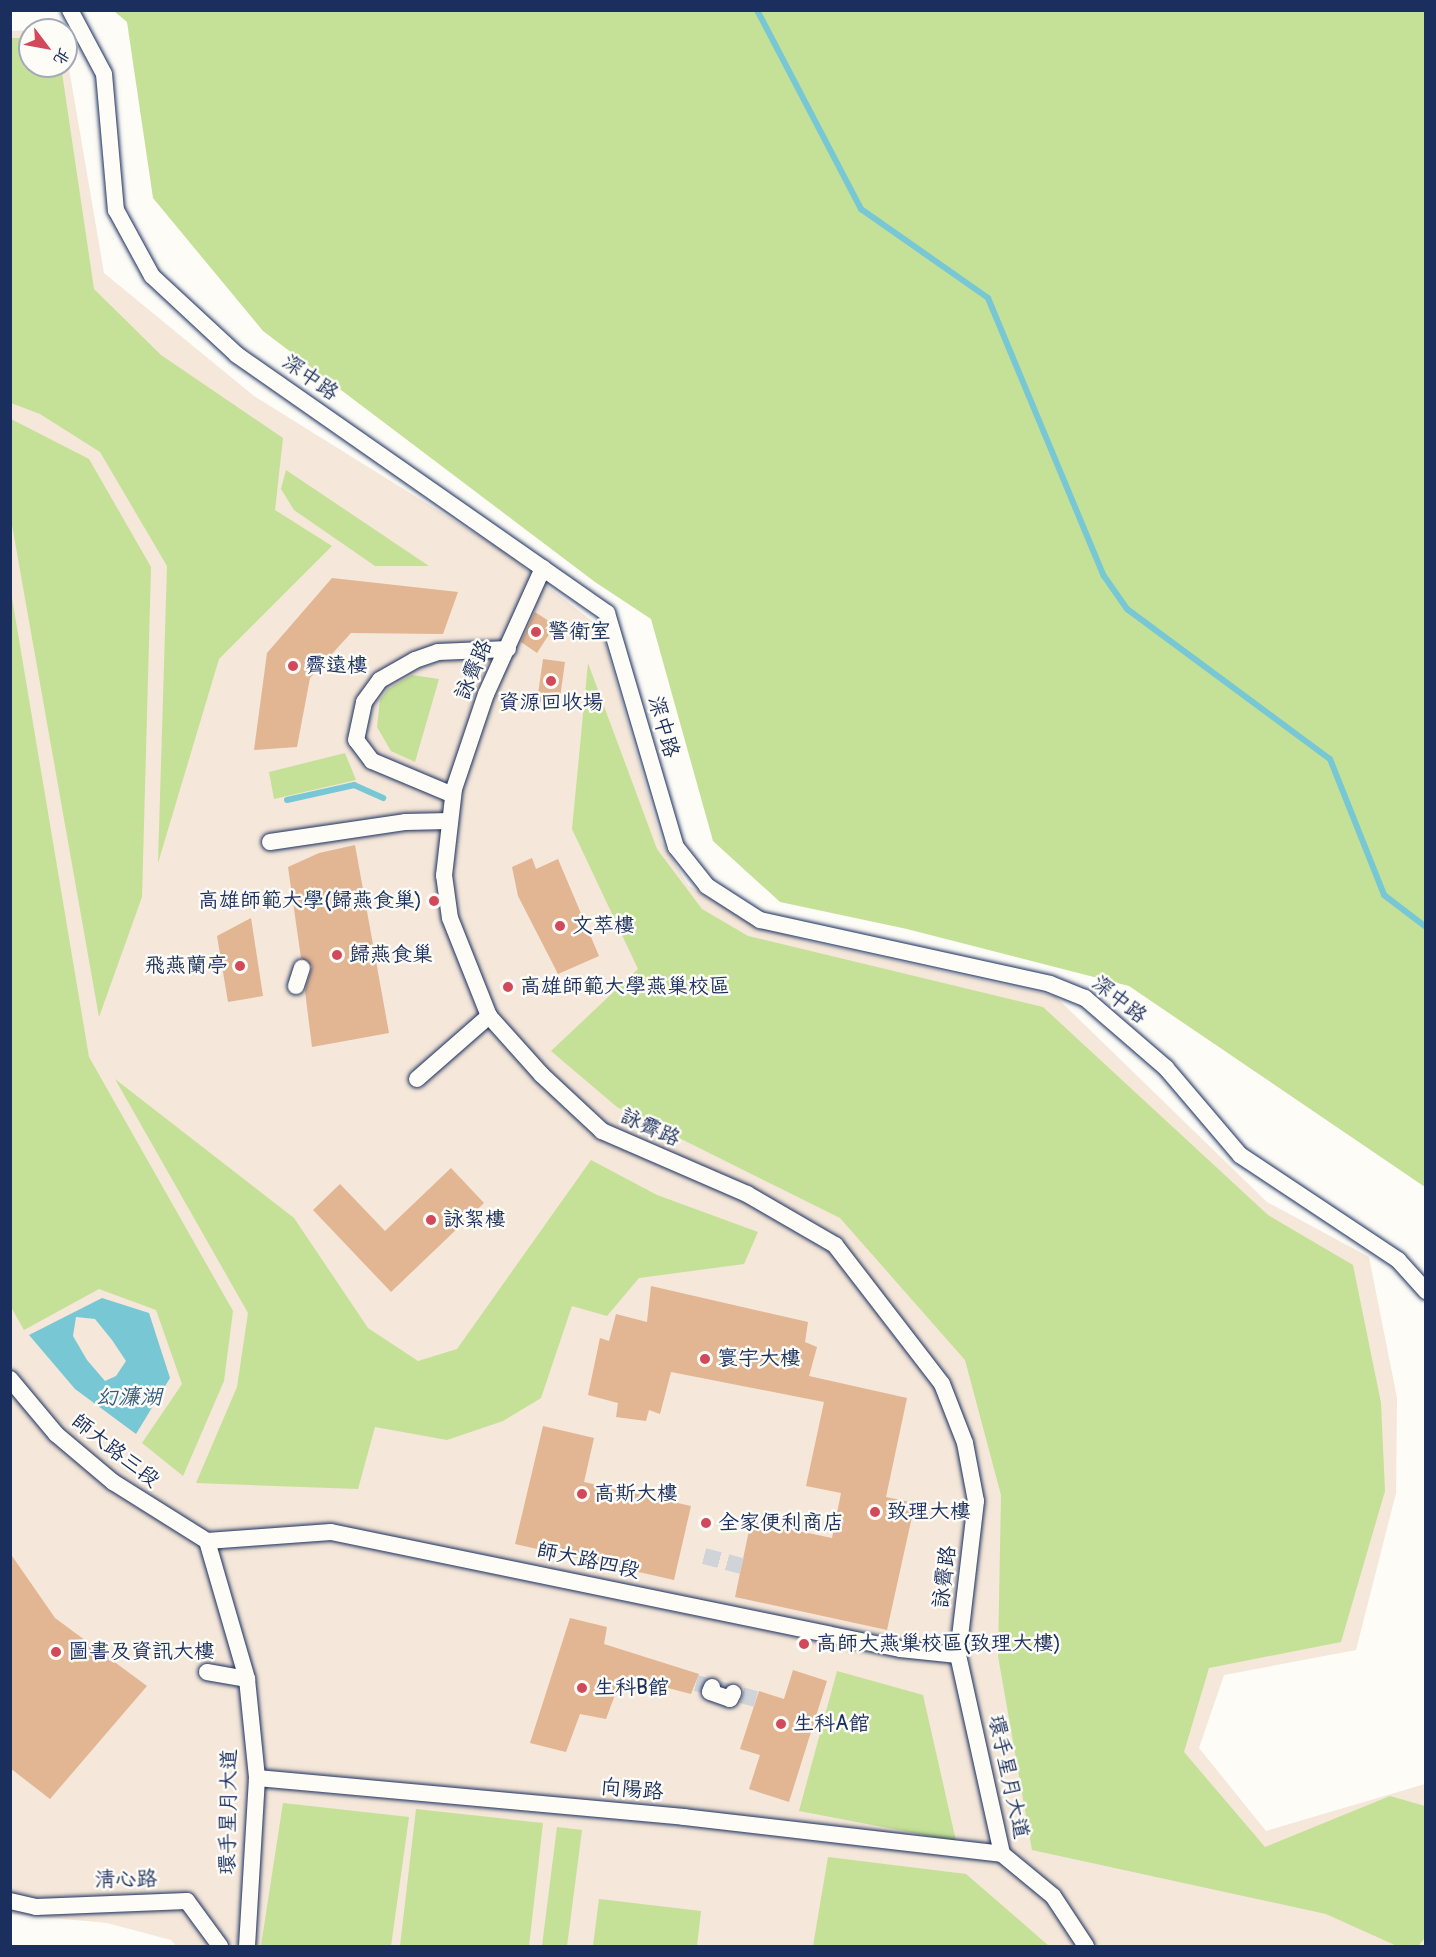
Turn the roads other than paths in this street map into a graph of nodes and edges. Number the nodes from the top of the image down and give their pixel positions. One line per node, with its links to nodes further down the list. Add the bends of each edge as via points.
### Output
1 (70, 10): 2 (street, 深中路, via 104,74 116,210 152,276 237,355)
2 (542, 573): 3 (street, 詠霽路, via 527,598); 11 (street, 深中路, via 608,613 676,847 707,886 760,920 1050,984 1085,998 1166,1068 1240,1155 1398,1260)
3 (508, 649): 4 (street, 詠霽路, via 486,694); 4 (street, via 438,652 423,657 393,670 364,702 356,740 372,761)
4 (453, 795): 5 (street, 詠霽路)
5 (449, 821): 6 (street, via 405,822); 9 (street, 詠霽路, via 444,875 450,918)
6 (270, 842)
7 (302, 968): 8 (street)
8 (296, 986)
9 (489, 1016): 10 (street, via 471,1040); 14 (street, 詠霽路, via 542,1075 602,1131 747,1194 835,1245 942,1384 965,1443 976,1501)
10 (417, 1080)
11 (1425, 1292)
12 (10, 1379): 13 (street, 師大路三段, via 56,1434 113,1482)
13 (207, 1541): 14 (street, 師大路四段, via 331,1532 900,1649); 16 (street, 環手星月大道)
14 (958, 1655): 20 (street, 環手星月大道)
15 (207, 1672): 16 (street)
16 (247, 1678): 19 (street, 環手星月大道)
17 (712, 1687): 18 (street, via 710,1692 730,1699)
18 (733, 1693)
19 (257, 1778): 20 (street, 向陽路, via 684,1817); 23 (street, 環手星月大道)
20 (1002, 1854): 24 (street, 環手星月大道, via 1053,1896)
21 (10, 1901): 22 (street, 清心路, via 36,1907 187,1901)
22 (220, 1947)
23 (248, 1947)
24 (1086, 1947)

